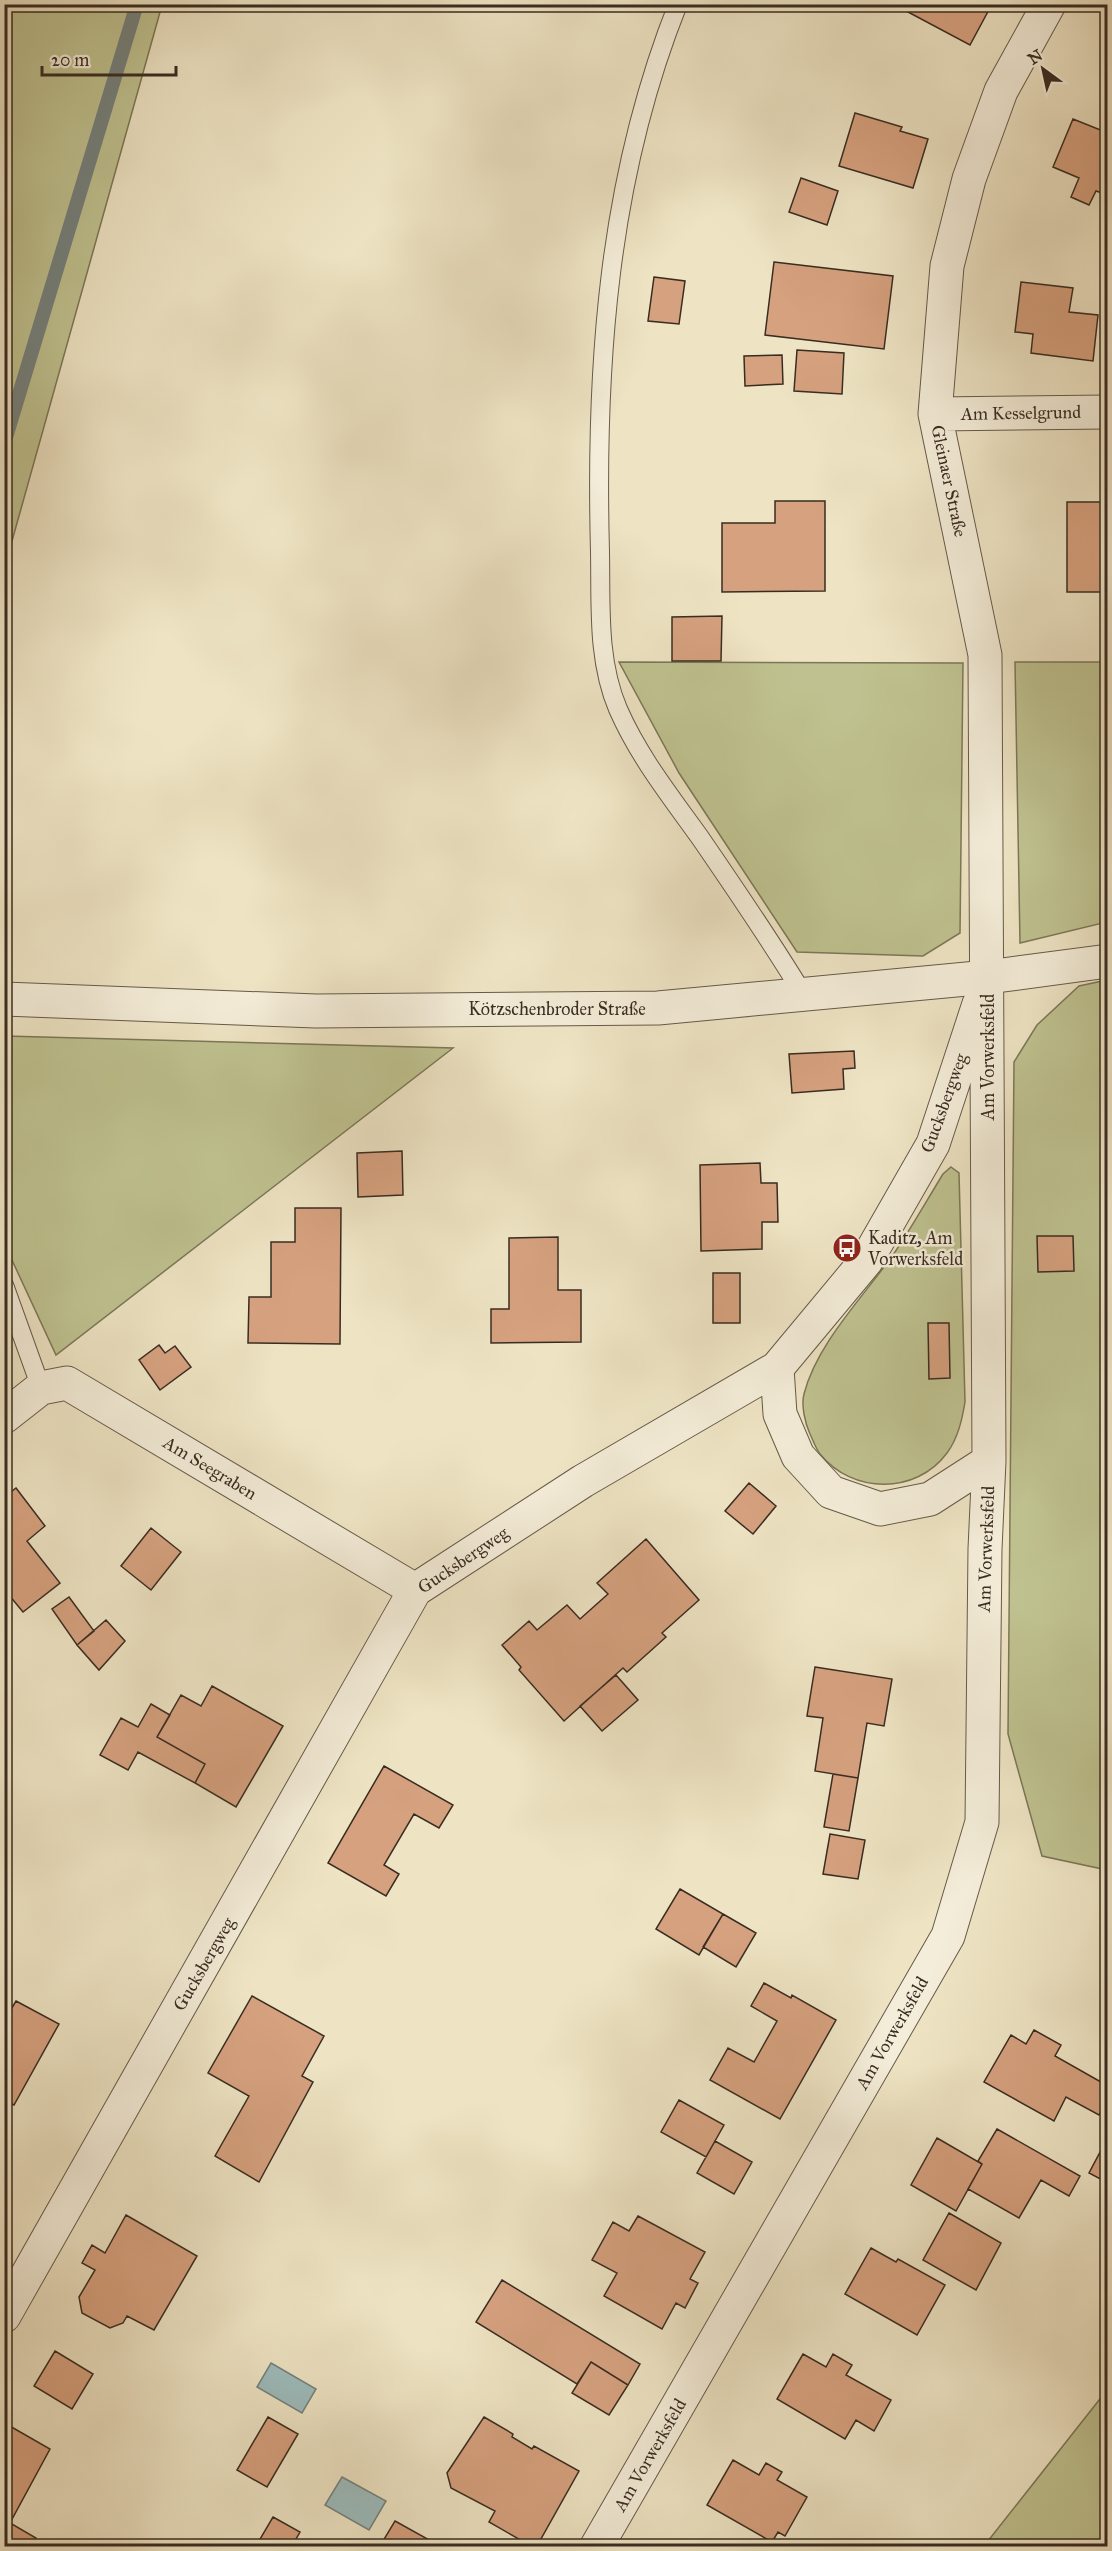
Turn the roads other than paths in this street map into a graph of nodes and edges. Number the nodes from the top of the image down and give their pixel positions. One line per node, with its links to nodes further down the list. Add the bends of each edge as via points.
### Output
1 (678, 4): 7 (lane, via 647,93 621,199 609,274 599,519 603,652 618,708 646,762)
2 (1049, 4): 4 (street, Gleinaer Straße, via 1001,91 969,179 947,266)
3 (1107, 412): 4 (street, Am Kesselgrund)
4 (935, 414): 6 (street, Gleinaer Straße, via 985,654)
5 (1107, 961): 6 (street, Kötzschenbroder Straße)
6 (988, 977): 7 (street, Kötzschenbroder Straße); 10 (street, Gucksbergweg, via 933,1144 866,1261); 13 (street, Am Vorwerksfeld)
7 (803, 994): 8 (street, Kötzschenbroder Straße, via 658,1008 328,1011)
8 (4, 999)
9 (4, 1286): 11 (lane)
10 (777, 1368): 13 (street, Am Vorwerksfeld, via 780,1414 798,1456 831,1492 880,1509 930,1499); 14 (street, Gucksbergweg, via 583,1481)
11 (41, 1388): 12 (street); 14 (street, Am Seegraben, via 67,1383)
12 (4, 1417)
13 (989, 1461): 16 (street, Am Vorwerksfeld, via 982,1822 948,1936)
14 (415, 1590): 15 (street, Gucksbergweg)
15 (4, 2316)
16 (597, 2547)

